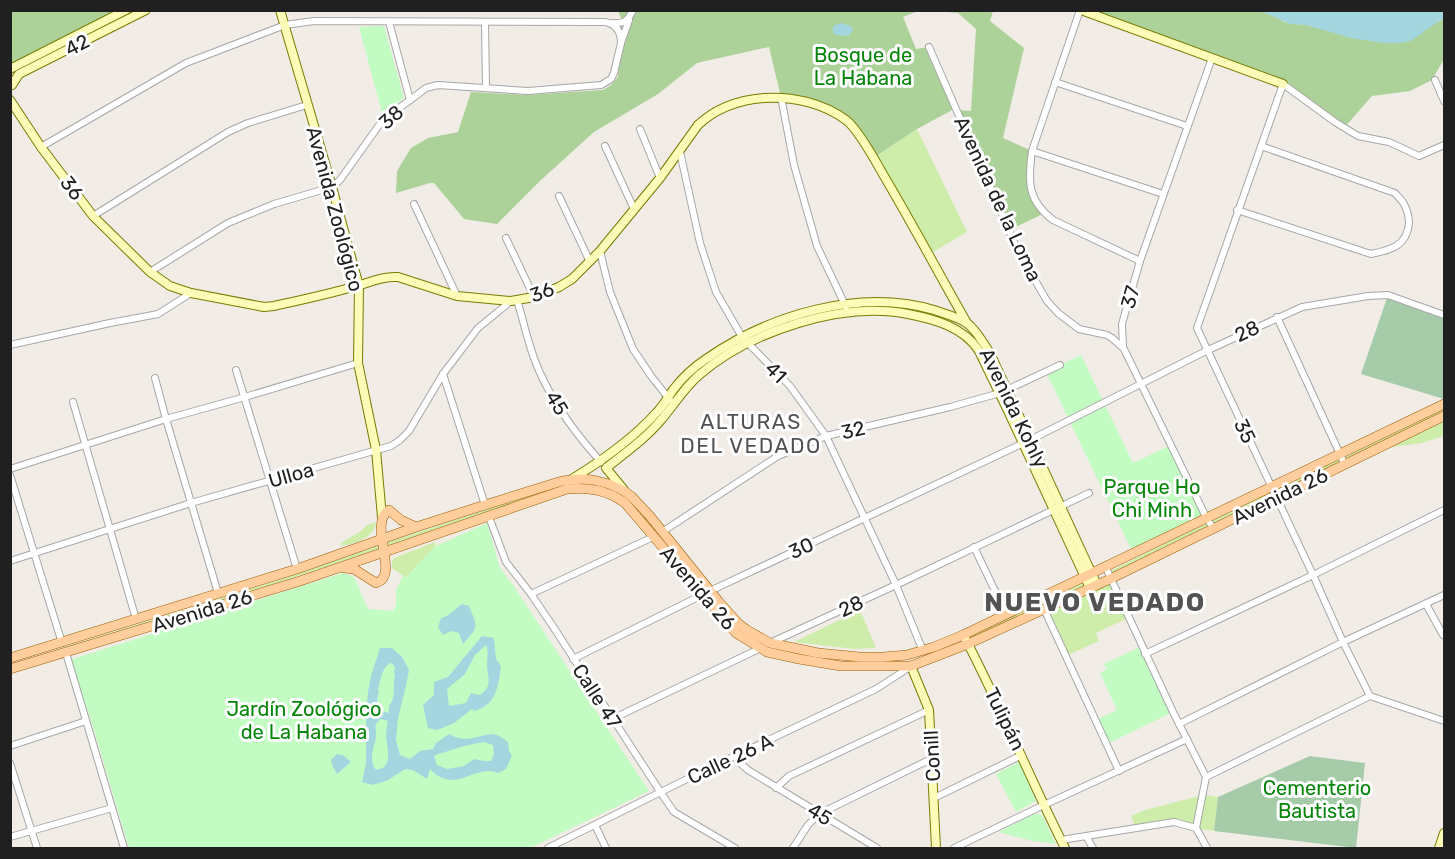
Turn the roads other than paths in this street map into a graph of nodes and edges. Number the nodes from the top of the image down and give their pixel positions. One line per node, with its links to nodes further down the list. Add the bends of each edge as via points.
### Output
1 (126, 10): 14 (street, 42)
2 (146, 10): 19 (street, 42, via 19,74)
3 (280, 10): 10 (street, Avenida Zoológico)
4 (633, 10): 6 (street, 38)
5 (1080, 10): 13 (street); 17 (street)
6 (629, 20): 9 (street); 11 (street, 38)
7 (389, 22): 8 (street); 10 (street, via 314,21); 23 (street)
8 (485, 22): 9 (street); 20 (street)
9 (611, 23): 11 (street, via 618,30)
10 (285, 26): 25 (street, Avenida Zoológico); 31 (street, via 186,63)
11 (621, 43): 20 (street, 38, via 614,73 601,85 528,92)
12 (929, 47): 62 (street, Avenida de la Loma, via 1017,249 1047,301 1079,329 1107,335)
13 (1212, 58): 18 (street); 26 (street, 37)
14 (10, 69)
15 (10, 74): 19 (street, 42)
16 (1435, 80): 24 (street)
17 (1055, 82): 26 (street); 32 (street)
18 (1283, 84): 28 (street, via 1358,136 1389,142 1419,156); 30 (street, 35)
19 (11, 86)
20 (486, 88): 23 (street, 38, via 438,85 426,88)
21 (781, 97): 33 (street, 36, via 750,99 714,112 698,125); 52 (street, 36, via 827,109 848,121 868,148); 54 (street, via 794,165 817,246)
22 (10, 100): 31 (street, 36)
23 (410, 100): 35 (street, 38, via 382,121)
24 (1444, 101)
25 (307, 105): 35 (street, Avenida Zoológico); 41 (street, via 228,132)
26 (1187, 126): 36 (street, 37)
27 (639, 129): 34 (street)
28 (1444, 145)
29 (605, 146): 39 (street)
30 (1261, 146): 40 (street, 35); 40 (street, via 1395,193 1409,218 1408,232 1402,242 1388,251 1371,254)
31 (41, 147): 41 (street, 36)
32 (1032, 151): 36 (street); 44 (street, via 1031,189 1045,213)
33 (680, 152): 34 (street, 36); 60 (street, 41, via 700,243 716,292)
34 (660, 178): 39 (street, 36)
35 (332, 187): 46 (street, via 228,223); 47 (street, Avenida Zoológico)
36 (1162, 194): 44 (street, 37)
37 (560, 196): 45 (street)
38 (414, 204): 49 (street)
39 (634, 209): 43 (street, 36)
40 (1237, 210): 63 (street, 35, via 1197,328)
41 (93, 216): 46 (street, 36)
42 (506, 238): 50 (street)
43 (600, 250): 45 (street, 36); 72 (street, via 610,292 633,349)
44 (1140, 261): 62 (street, 37, via 1122,324)
45 (590, 262): 50 (street, 36, via 565,283)
46 (150, 272): 48 (street, 36, via 170,286)
47 (359, 286): 48 (street, 36, via 274,306); 49 (street, 36, via 391,277); 64 (street, Avenida Zoológico)
48 (192, 293): 61 (street, via 158,314)
49 (457, 296): 51 (street, 36)
50 (534, 297): 51 (street, 36)
51 (514, 300): 67 (street, Ulloa, via 478,328); 82 (street, 45, via 549,392)
52 (956, 304): 56 (street); 58 (street, 36)
53 (899, 308): 54 (street, Avenida Kohly, via 871,302); 56 (street, Avenida Kohly, via 923,307); 59 (street, Avenida Kohly)
54 (846, 309): 60 (street, Avenida Kohly, via 823,308)
55 (1444, 315): 57 (street, 28, via 1388,295 1302,307)
56 (955, 317): 58 (street, Avenida Kohly); 59 (street)
57 (1277, 317): 63 (street, 28); 81 (street)
58 (967, 323): 70 (street, Avenida Kohly, via 990,353)
59 (954, 328): 70 (street, Avenida Kohly, via 975,344)
60 (745, 340): 72 (street, Avenida Kohly, via 728,344 681,381); 77 (street, 41, via 790,386)
61 (10, 345)
62 (1122, 347): 69 (street)
63 (1206, 351): 69 (street, 28); 88 (street, 35)
64 (358, 363): 71 (street); 80 (street, Avenida Zoológico)
65 (1060, 365): 70 (street, 32)
66 (236, 369): 71 (street)
67 (443, 374): 80 (street, Ulloa, via 409,431 392,446); 94 (street)
68 (155, 378): 76 (street)
69 (1141, 384): 78 (street, 28); 101 (street)
70 (1003, 391): 77 (street, 32); 78 (street, Avenida Kohly)
71 (245, 397): 76 (street); 87 (street)
72 (671, 401): 82 (street, Avenida Kohly, via 636,439)
73 (73, 402): 79 (street)
74 (1444, 404): 81 (main road, Avenida 26)
75 (1444, 416): 83 (main road, Avenida 26)
76 (166, 419): 79 (street); 93 (street)
77 (826, 436): 100 (street, 41); 105 (street, 32, via 778,456)
78 (1027, 441): 95 (street, Avenida Kohly); 100 (street, 30)
79 (86, 444): 84 (street); 104 (street)
80 (376, 450): 87 (street, Ulloa); 92 (street, Avenida Zoológico)
81 (1341, 455): 83 (street); 88 (main road, Avenida 26)
82 (603, 465): 86 (street, Avenida Kohly); 89 (street, 45)
83 (1345, 465): 91 (main road, Avenida 26)
84 (10, 469)
85 (10, 475): 109 (street)
86 (572, 479): 89 (main road, Avenida 26, via 601,482); 94 (main road, Avenida 26)
87 (270, 481): 93 (street, Ulloa); 113 (street)
88 (1272, 487): 91 (street, 35); 101 (main road, Avenida 26)
89 (624, 491): 105 (main road, Avenida 26, via 638,502)
90 (1089, 493): 95 (street, 28)
91 (1276, 497): 103 (main road, Avenida 26); 114 (street, 35)
92 (381, 502): 96 (street); 98 (street, Avenida Zoológico)
93 (191, 503): 104 (street, Ulloa); 119 (street)
94 (485, 505): 102 (main road, Avenida 26)
95 (1057, 508): 107 (street, 28); 115 (street, Avenida Kohly)
96 (389, 510): 98 (main road); 102 (main road)
97 (1444, 510): 114 (street)
98 (382, 517): 106 (main road)
99 (489, 517): 105 (main road, Avenida 26, via 567,489 597,489 625,503); 108 (main road, Avenida 26); 121 (street, Calle 47, via 506,562)
100 (864, 517): 117 (street, 41); 120 (street, 30)
101 (1206, 517): 103 (street); 112 (main road, Avenida 26)
102 (416, 527): 106 (main road, Avenida 26)
103 (1213, 528): 116 (main road, Avenida 26)
104 (110, 530): 109 (street, Ulloa); 126 (street)
105 (658, 534): 120 (main road, Avenida 26); 121 (street, 32)
106 (382, 540): 108 (main road); 113 (main road, Avenida 26)
107 (974, 547): 117 (street, 28); 125 (street)
108 (384, 551): 111 (main road, Avenida 26); 111 (main road, via 386,570 380,582 348,567)
109 (34, 553): 110 (street, Ulloa); 130 (street)
110 (10, 561)
111 (338, 568): 135 (main road, Avenida 26)
112 (1106, 568): 115 (main road, Avenida 26); 116 (street)
113 (297, 569): 119 (main road, Avenida 26)
114 (1313, 575): 129 (street, 35); 136 (street)
115 (1088, 576): 118 (street, Avenida Kohly); 125 (main road, Avenida 26)
116 (1110, 579): 118 (main road, Avenida 26); 136 (street)
117 (896, 585): 131 (street, 28); 134 (street, 41)
118 (1094, 586): 124 (main road, Avenida 26)
119 (218, 593): 126 (main road, Avenida 26)
120 (706, 593): 131 (main road, Avenida 26, via 739,624); 133 (main road, Avenida 26, via 736,633); 138 (street, 30)
121 (531, 594): 138 (street, Calle 47)
122 (1444, 594): 123 (street)
123 (1426, 604): 128 (street); 129 (street)
124 (1044, 609): 132 (main road, Avenida 26); 153 (street)
125 (1006, 615): 127 (main road, Avenida 26)
126 (136, 619): 130 (main road, Avenida 26)
127 (963, 635): 132 (street, Tulipán); 134 (main road, Avenida 26)
128 (1444, 635)
129 (1343, 642): 141 (street, 35); 146 (street)
130 (62, 643): 137 (main road, Avenida 26)
131 (770, 643): 133 (street, 28); 134 (main road, Avenida 26, via 860,657)
132 (968, 644): 139 (main road, Avenida 26); 149 (street, Tulipán)
133 (760, 648): 139 (main road, Avenida 26, via 841,666); 143 (street, 28)
134 (923, 651): 139 (main road)
135 (66, 653): 140 (main road, Avenida 26); 144 (street)
136 (1145, 654): 146 (street)
137 (10, 658)
138 (573, 659): 143 (street, Calle 47)
139 (911, 666): 142 (street, Conill); 150 (street, Calle 26 A, via 876,689)
140 (10, 669)
141 (1370, 696): 145 (street); 154 (street)
142 (929, 710): 151 (street, Conill); 155 (street, via 789,776)
143 (612, 718): 156 (street, Calle 47)
144 (86, 721): 148 (street); 159 (street)
145 (1444, 721)
146 (1179, 724): 147 (street)
147 (1186, 739): 153 (street); 154 (street)
148 (10, 746)
149 (1022, 754): 157 (street); 158 (street, Tulipán)
150 (735, 756): 155 (street, 45, via 748,770); 156 (street, Calle 26 A)
151 (931, 759): 157 (street, Conill); 160 (street)
152 (10, 763): 163 (street)
153 (1119, 771): 158 (street)
154 (1206, 777): 162 (street)
155 (776, 788): 160 (street, 45)
156 (661, 792): 161 (street, Calle 26 A); 172 (street, Calle 47, via 674,812)
157 (934, 798): 175 (street, Conill)
158 (1044, 805): 167 (street, Tulipán); 176 (street)
159 (112, 808): 163 (street); 170 (street)
160 (819, 814): 173 (street, via 807,825); 174 (street, 45)
161 (595, 825): 168 (street, Calle 26 A); 171 (street)
162 (1196, 828): 165 (street, via 1174,822); 179 (street)
163 (31, 830): 166 (street); 169 (street)
164 (1444, 833): 180 (street)
165 (1086, 836): 167 (street); 178 (street)
166 (10, 837)
167 (1061, 840): 177 (street, Tulipán)
168 (552, 848)
169 (37, 849)
170 (124, 849)
171 (606, 849)
172 (735, 849)
173 (793, 849)
174 (878, 849)
175 (936, 849)
176 (954, 849)
177 (1065, 849)
178 (1093, 849)
179 (1208, 849)
180 (1439, 849)

